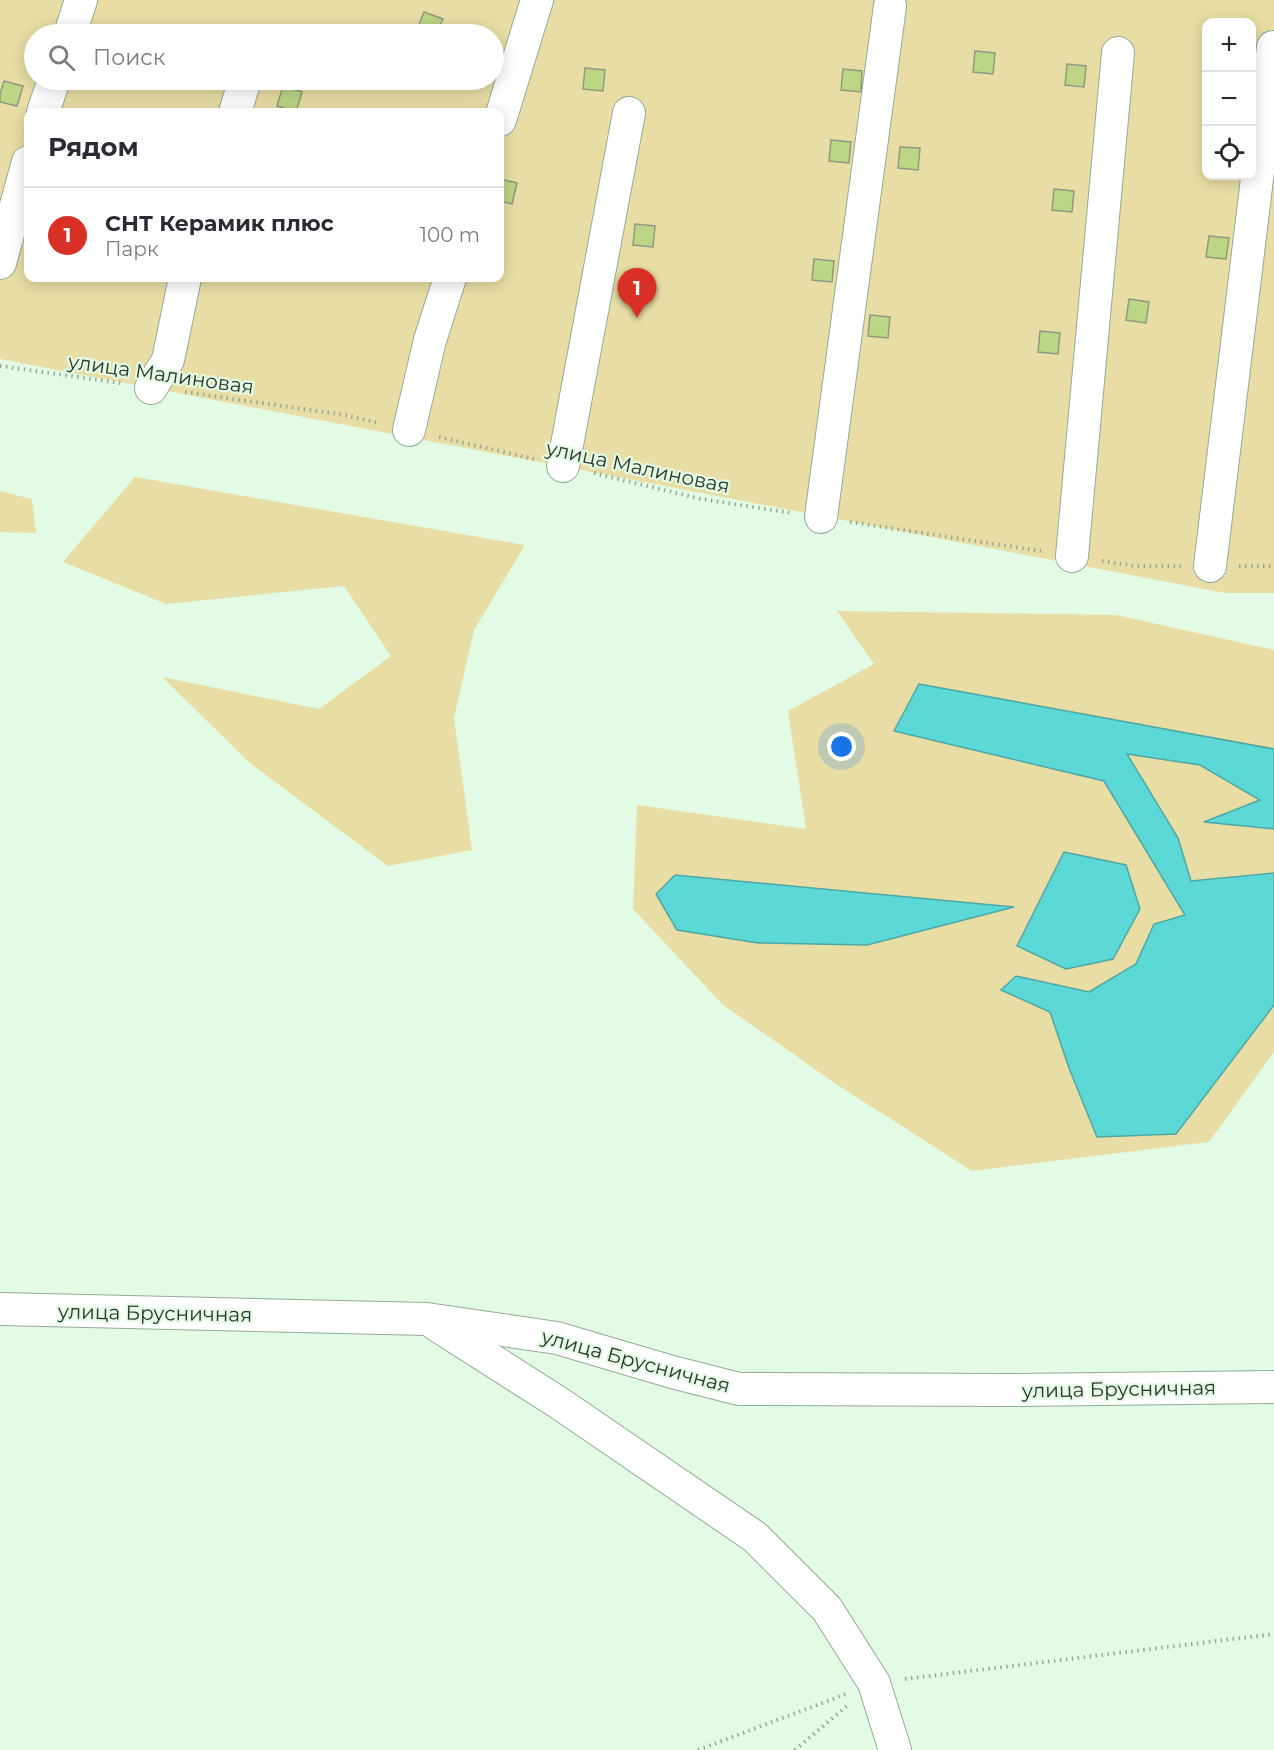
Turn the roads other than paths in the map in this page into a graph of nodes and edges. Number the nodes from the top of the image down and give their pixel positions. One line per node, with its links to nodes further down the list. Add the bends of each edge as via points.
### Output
1 (81, 0): 4 (street)
2 (537, 0): 11 (street)
3 (890, 6): 20 (street)
4 (73, 24)
5 (1273, 47): 22 (street)
6 (1118, 53): 21 (street)
7 (51, 90): 9 (street)
8 (242, 90): 10 (street)
9 (44, 108)
10 (236, 108)
11 (504, 108)
12 (629, 113): 19 (street)
13 (24, 177): 14 (street)
14 (0, 264)
15 (183, 282): 17 (street, via 168,360)
16 (449, 282): 18 (street, via 430,340)
17 (151, 388)
18 (409, 430)
19 (563, 466)
20 (821, 517)
21 (1072, 556)
22 (1210, 566)
23 (0, 1309): 24 (street, улица Брусничная)
24 (427, 1319): 25 (street, улица Брусничная, via 557,1338 739,1389); 26 (street, via 559,1403 755,1537 827,1609 874,1683)
25 (1274, 1387)
26 (895, 1750)

